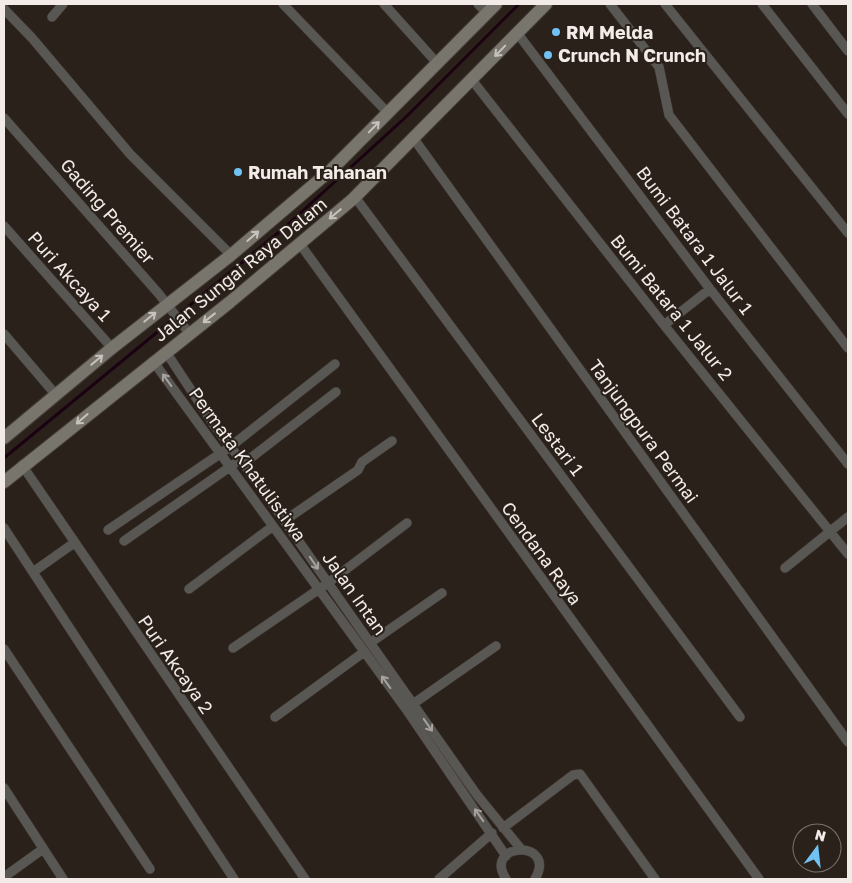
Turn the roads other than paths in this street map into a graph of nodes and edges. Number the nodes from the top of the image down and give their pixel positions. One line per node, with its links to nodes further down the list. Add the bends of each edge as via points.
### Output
1 (63, 4): 11 (street)
2 (283, 4): 16 (street)
3 (384, 4): 14 (street)
4 (546, 4): 12 (street, Jalan Sungai Raya Dalam)
5 (610, 4): 31 (street, via 659,67 669,115)
6 (665, 4): 22 (street)
7 (762, 4): 17 (street)
8 (812, 4): 13 (street)
9 (487, 7): 14 (street)
10 (4, 9): 24 (street, via 130,154)
11 (52, 17)
12 (518, 34): 15 (street, Jalan Sungai Raya Dalam, one-way to 15); 25 (street, Bumi Batara 1 Jalur 1)
13 (848, 52)
14 (437, 63): 16 (street)
15 (472, 80): 19 (street, Jalan Sungai Raya Dalam); 27 (street, Bumi Batara 1 Jalur 2)
16 (388, 113): 24 (street, one-way to 16, via 332,169)
17 (848, 114)
18 (4, 118): 26 (street, Gading Premier)
19 (414, 139): 20 (street, Jalan Sungai Raya Dalam); 70 (street, Tanjungpura Permai)
20 (355, 197): 23 (street, Jalan Sungai Raya Dalam, one-way to 23); 68 (street, Lestari 1)
21 (4, 226): 30 (street, Puri Akcaya 1)
22 (848, 233)
23 (300, 244): 28 (street, Jalan Sungai Raya Dalam, one-way to 28); 86 (street, Cendana Raya)
24 (231, 255): 26 (street)
25 (710, 289): 27 (street); 42 (street, Bumi Batara 1 Jalur 1)
26 (168, 305): 28 (street, Gading Premier); 30 (street, one-way to 26)
27 (664, 325): 52 (street, Bumi Batara 1 Jalur 2)
28 (187, 331): 32 (street, Jalan Sungai Raya Dalam)
29 (4, 334): 36 (street)
30 (112, 348): 36 (street, one-way to 30)
31 (848, 348)
32 (166, 352): 33 (street, Jalan Sungai Raya Dalam); 39 (street, Jalan Intan)
33 (153, 361): 40 (street, Permata Khatulistiwa, one-way to 33); 43 (street, Jalan Sungai Raya Dalam, one-way to 43)
34 (336, 364): 39 (street)
35 (336, 392): 41 (street)
36 (56, 395): 37 (street)
37 (4, 438)
38 (392, 441): 47 (street, via 362,462 358,470)
39 (230, 447): 40 (street); 41 (street, Jalan Intan)
40 (221, 454): 44 (street, Permata Khatulistiwa); 51 (street)
41 (242, 462): 44 (street); 47 (street, Jalan Intan)
42 (848, 464)
43 (22, 465): 45 (street, Jalan Sungai Raya Dalam); 54 (street, Puri Akcaya 2)
44 (230, 466): 49 (street, Permata Khatulistiwa); 53 (street)
45 (4, 482)
46 (848, 517): 52 (street)
47 (284, 521): 58 (street, Jalan Intan, one-way to 58)
48 (407, 523): 58 (street)
49 (274, 526): 59 (street); 60 (street, Permata Khatulistiwa)
50 (4, 528): 57 (street)
51 (108, 530)
52 (831, 530): 55 (street, Bumi Batara 1 Jalur 2); 56 (street)
53 (124, 541)
54 (74, 543): 57 (street); 81 (street, Puri Akcaya 2)
55 (848, 554)
56 (785, 568)
57 (33, 572): 80 (street)
58 (328, 583): 60 (street); 62 (street, Jalan Intan)
59 (189, 589)
60 (317, 589): 64 (street); 66 (street, Permata Khatulistiwa)
61 (442, 593): 62 (street)
62 (370, 643): 67 (street, Jalan Intan)
63 (496, 646): 67 (street)
64 (233, 648)
65 (4, 649): 77 (street)
66 (364, 652): 67 (street, Permata Khatulistiwa, one-way to 66); 69 (street)
67 (409, 706): 72 (street, Jalan Intan, one-way to 72); 73 (street, Permata Khatulistiwa, one-way to 67)
68 (738, 714)
69 (275, 717)
70 (848, 742)
71 (4, 788): 74 (street)
72 (503, 828): 75 (street, Jalan Intan); 85 (street, via 573,775 580,774)
73 (492, 833): 76 (street, Permata Khatulistiwa); 82 (street)
74 (43, 849): 78 (street); 79 (street)
75 (521, 849): 76 (street); 84 (street, Jalan Intan, via 530,851 538,861 540,867)
76 (506, 856): 83 (street, via 502,866)
77 (150, 869)
78 (4, 876)
79 (63, 879)
80 (234, 879)
81 (305, 879)
82 (439, 879)
83 (506, 879)
84 (535, 879)
85 (655, 879)
86 (759, 879)

